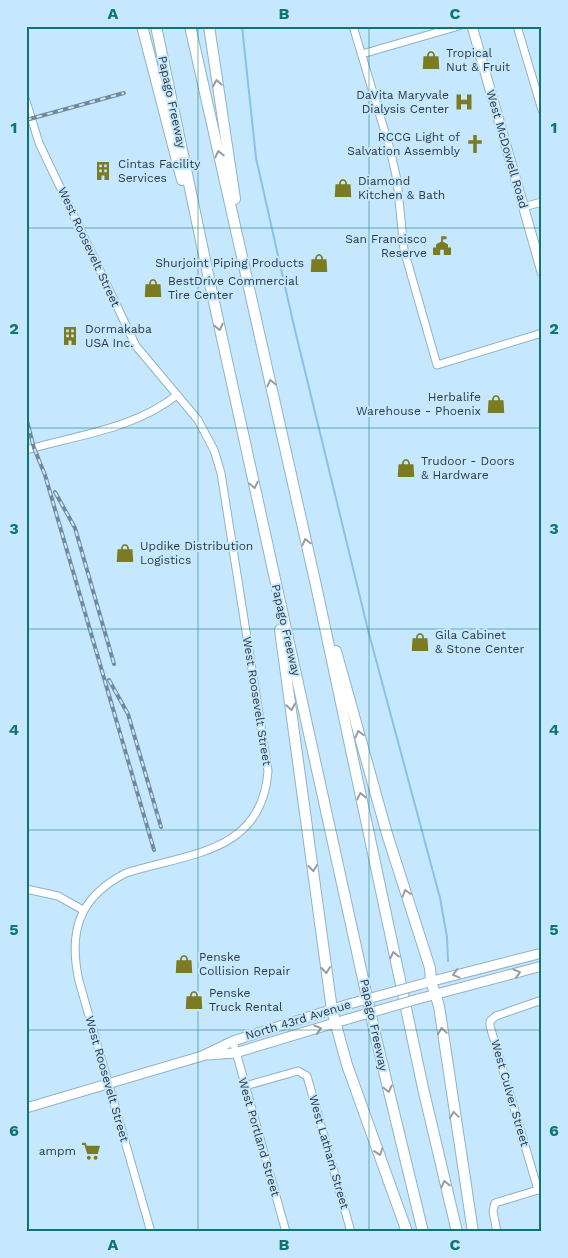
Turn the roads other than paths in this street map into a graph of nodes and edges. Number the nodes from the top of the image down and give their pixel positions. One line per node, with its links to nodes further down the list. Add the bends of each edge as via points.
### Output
1 (142, 26): 16 (highway)
2 (156, 26): 16 (highway, Papago Freeway)
3 (190, 26): 14 (highway, one-way to 3)
4 (209, 26): 14 (highway, one-way to 4)
5 (353, 26): 9 (street)
6 (459, 26): 9 (street)
7 (472, 26): 13 (main road, West McDowell Road)
8 (518, 26): 11 (street)
9 (362, 54): 17 (street, via 397,180 404,250 437,365)
10 (26, 100): 18 (street, West Roosevelt Street, via 39,143 136,346)
11 (542, 110)
12 (542, 202): 13 (street)
13 (523, 207): 15 (main road, West McDowell Road)
14 (246, 270): 21 (highway, one-way to 14)
15 (542, 272)
16 (209, 279): 20 (highway, Papago Freeway, one-way to 20)
17 (542, 333)
18 (177, 394): 19 (street, via 163,406 130,422); 23 (street, West Roosevelt Street, via 204,430 220,473 266,757 267,782 259,810 236,837 210,849 126,874 102,888)
19 (26, 450)
20 (273, 572): 29 (highway, one-way to 29); 42 (highway, Papago Freeway, one-way to 42, via 379,1047)
21 (317, 590): 26 (highway, one-way to 21, via 430,968 387,834); 43 (highway, one-way to 21, via 412,1040)
22 (26, 889): 23 (street, via 58,896)
23 (83, 910): 34 (street, West Roosevelt Street, via 75,933 74,958)
24 (542, 953): 26 (main road, North 43rd Avenue, one-way to 26)
25 (542, 966): 27 (main road, North 43rd Avenue, one-way to 25)
26 (426, 982): 27 (highway); 29 (main road, North 43rd Avenue, bridge)
27 (430, 996): 30 (main road, North 43rd Avenue, bridge); 44 (highway, one-way to 27, via 439,1006)
28 (542, 1000): 37 (street, West Culver Street, via 490,1021)
29 (332, 1010): 30 (highway); 31 (main road, North 43rd Avenue)
30 (335, 1024): 32 (main road, North 43rd Avenue, one-way to 30); 41 (highway, one-way to 41)
31 (233, 1041): 32 (street, West Portland Street); 33 (main road, North 43rd Avenue)
32 (235, 1053): 33 (main road, North 43rd Avenue); 35 (street, West Portland Street)
33 (202, 1056): 34 (main road, North 43rd Avenue)
34 (108, 1084): 36 (main road, North 43rd Avenue); 38 (street, West Roosevelt Street)
35 (245, 1086): 39 (street, West Portland Street); 40 (street, West Latham Street, via 298,1071 308,1078)
36 (26, 1108)
37 (540, 1189): 45 (street, via 499,1201 493,1207)
38 (151, 1232)
39 (286, 1232)
40 (351, 1232)
41 (407, 1232)
42 (424, 1232)
43 (457, 1232)
44 (473, 1232)
45 (496, 1232)

